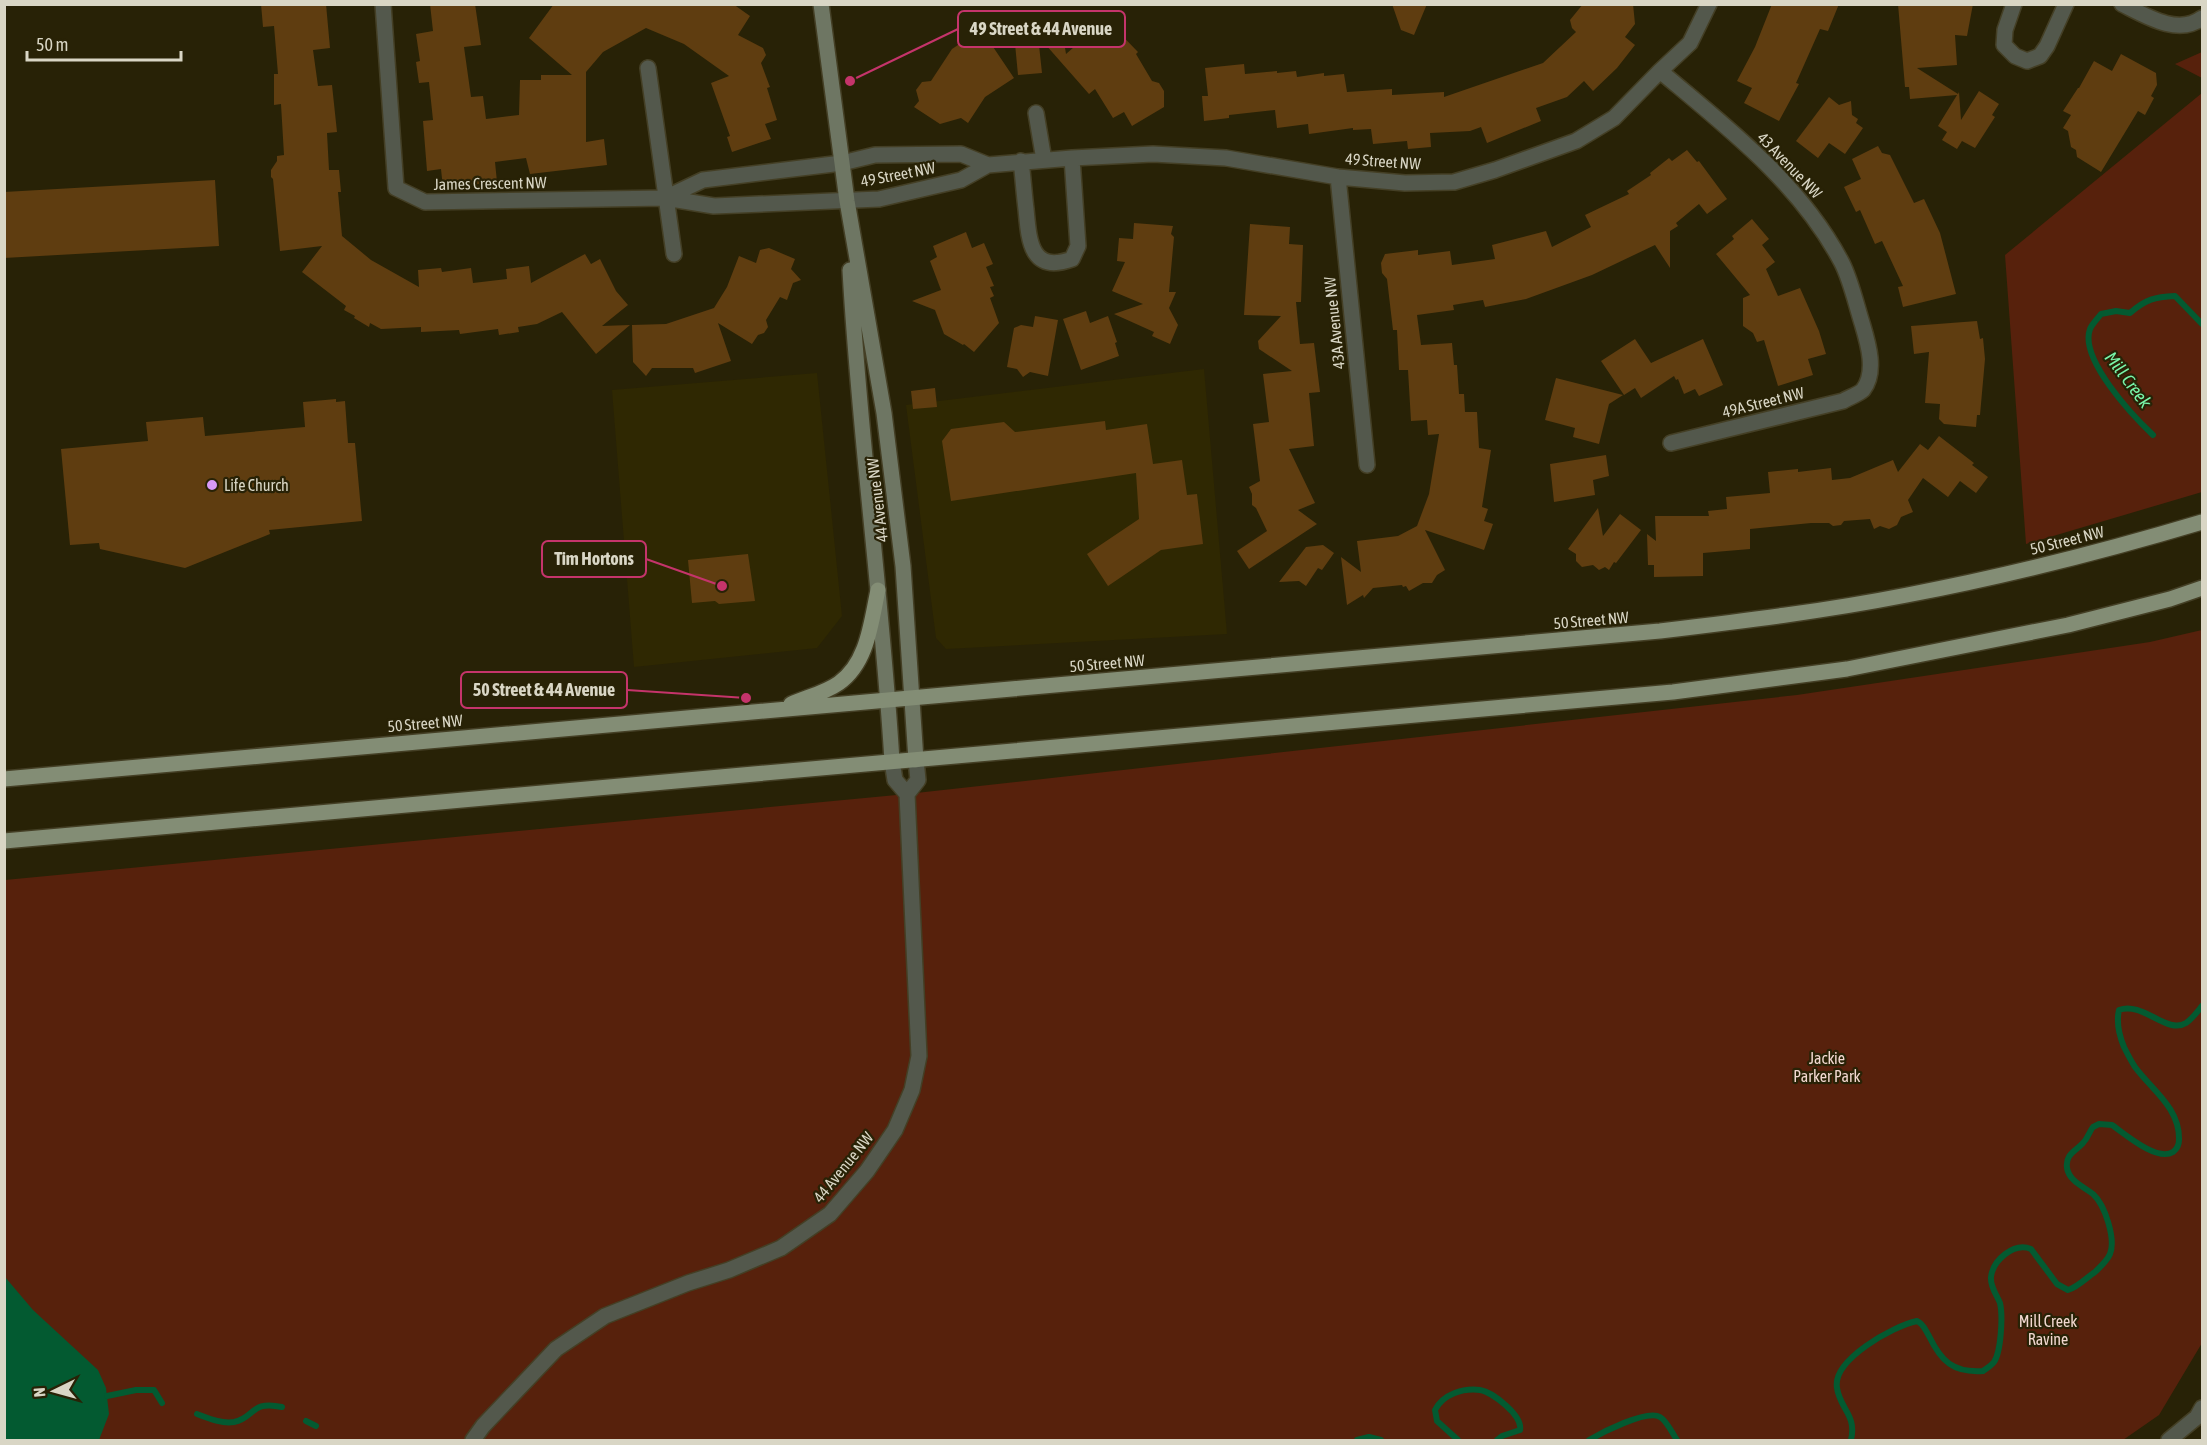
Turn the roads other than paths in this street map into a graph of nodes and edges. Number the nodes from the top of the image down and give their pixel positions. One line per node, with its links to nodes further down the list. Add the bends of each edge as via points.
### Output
1 (383, 4): 17 (street, James Crescent NW, via 396,188 425,202)
2 (820, 4): 14 (street, 44 Avenue NW)
3 (1709, 4): 9 (street, via 1690,43)
4 (2014, 4): 5 (street, via 2004,45 2027,61 2040,56 2047,46)
5 (2066, 4)
6 (2122, 4): 7 (street, via 2157,21 2187,25)
7 (2202, 18)
8 (648, 68): 17 (street)
9 (1660, 71): 16 (street, 49 Street NW, via 1614,118 1576,141 1495,170 1454,182 1405,183); 20 (street, 43 Avenue NW, via 1769,165 1811,213 1843,264 1865,332 1870,355 1869,374)
10 (1036, 113): 12 (street)
11 (1072, 158): 12 (street, 49 Street NW); 13 (street, via 1078,246 1072,259 1059,263 1046,262 1036,255 1029,241); 16 (street, 49 Street NW, via 1153,154 1226,158)
12 (1044, 160): 13 (street, 49 Street NW)
13 (1021, 161): 15 (street, 49 Street NW)
14 (842, 163): 15 (street, 49 Street NW, via 875,155 961,154); 17 (street, James Crescent NW, via 703,180); 18 (street, 44 Avenue NW)
15 (988, 165): 18 (street, 49 Street NW, via 961,180 879,199)
16 (1338, 177): 22 (street, 43A Avenue NW)
17 (665, 198): 18 (street, James Crescent NW, via 714,206); 19 (street)
18 (847, 201): 25 (street, 44 Avenue NW, via 855,355); 26 (street, 44 Avenue NW, via 884,413 903,566)
19 (674, 254)
20 (1862, 390): 21 (street, 49A Street NW, via 1843,401)
21 (1671, 443)
22 (1367, 465)
23 (2202, 522): 26 (main road, 50 Street NW, via 2022,570 1784,616 1660,632)
24 (2202, 588): 29 (main road, via 2068,625 1835,671 1673,692)
25 (878, 590): 27 (street, 44 Avenue NW); 28 (main road, via 866,646 851,672 838,684)
26 (912, 698): 27 (main road, 50 Street NW); 29 (street, 44 Avenue NW)
27 (888, 700): 28 (main road, 50 Street NW); 30 (street, 44 Avenue NW)
28 (775, 710): 31 (main road, 50 Street NW)
29 (916, 760): 30 (main road); 32 (street, 44 Avenue NW, via 918,780)
30 (892, 761): 32 (street, 44 Avenue NW, via 895,780); 33 (main road)
31 (4, 779)
32 (907, 794): 35 (street, 44 Avenue NW, via 919,1056 912,1090 895,1130 867,1172 830,1214 781,1248 605,1316 556,1348)
33 (4, 842)
34 (2200, 1416): 36 (street)
35 (474, 1440)
36 (2169, 1440)

